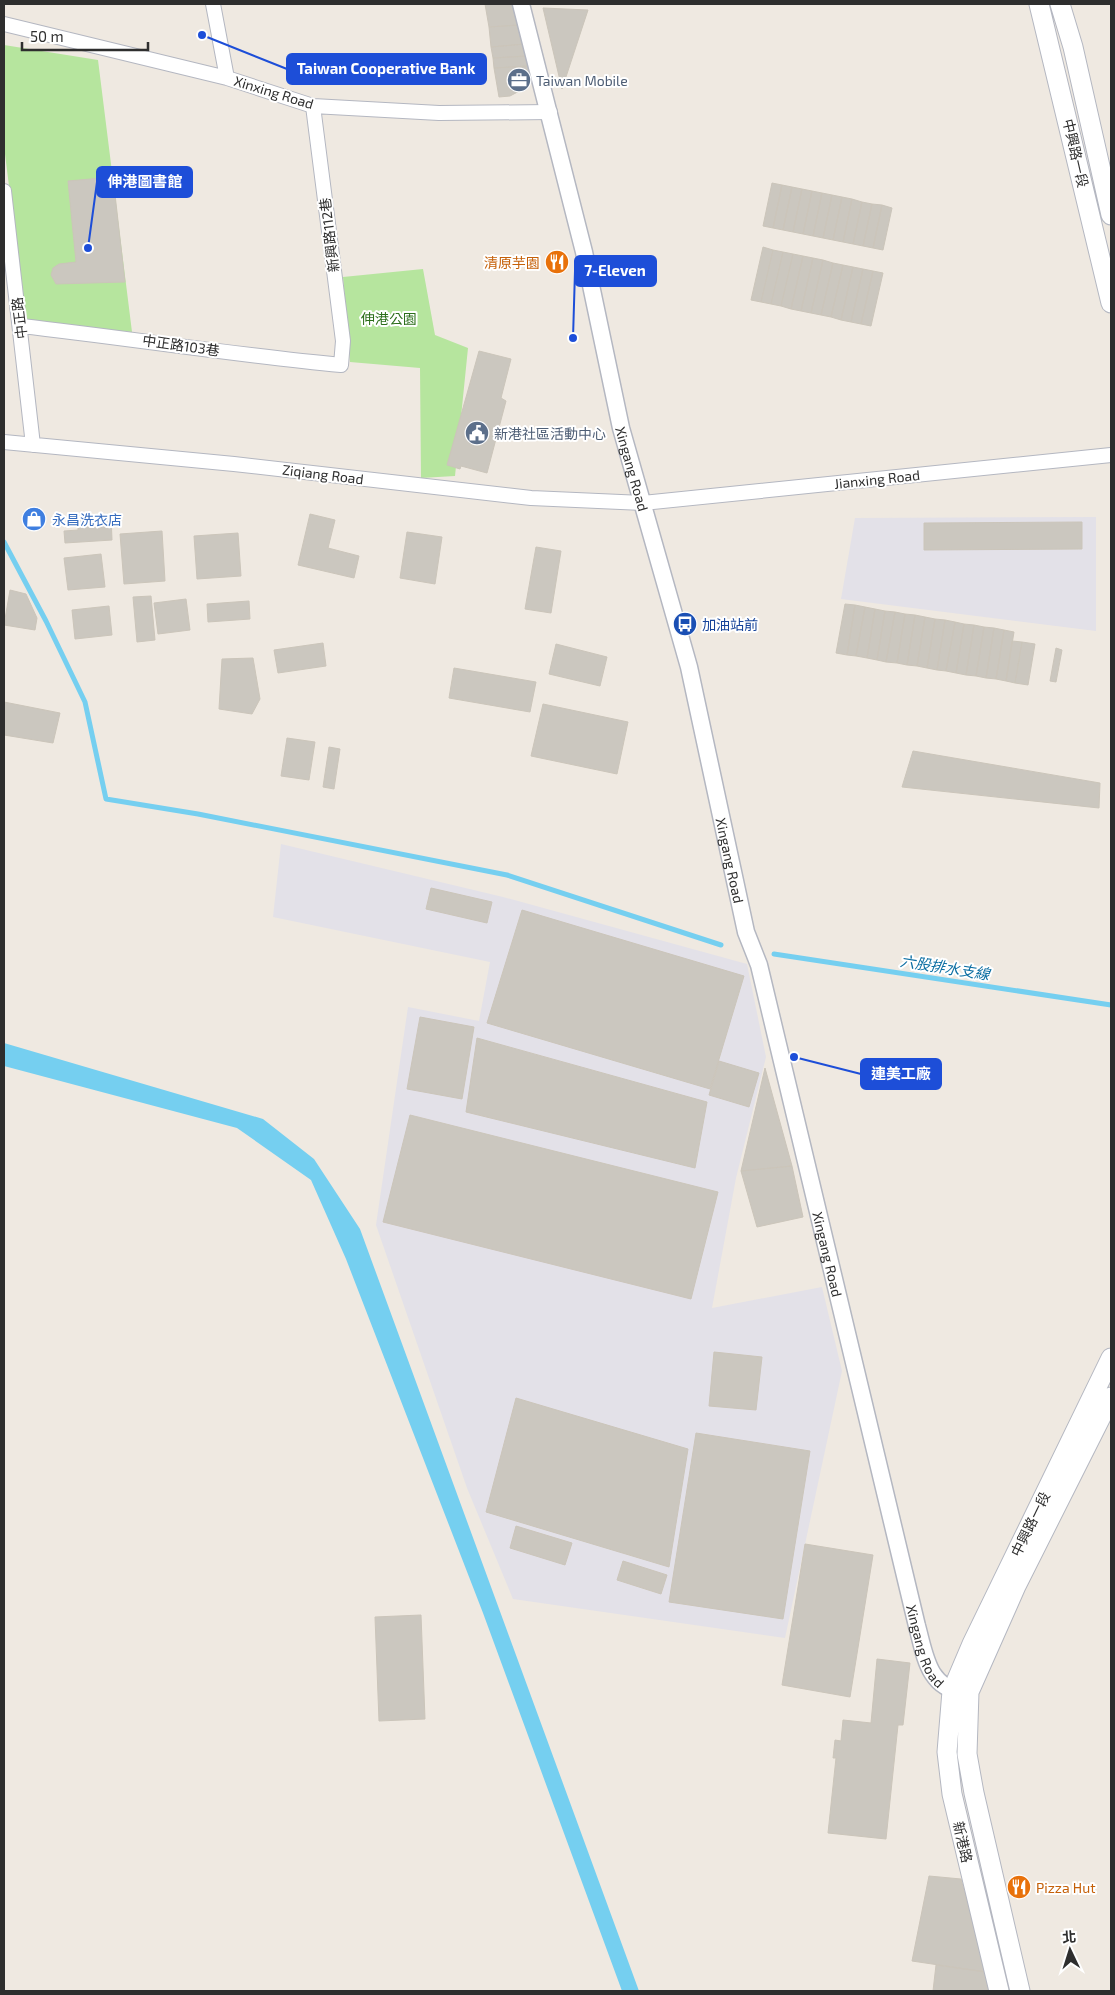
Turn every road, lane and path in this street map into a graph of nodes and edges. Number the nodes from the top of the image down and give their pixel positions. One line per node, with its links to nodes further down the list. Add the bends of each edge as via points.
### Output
1 (213, 4): 6 (street)
2 (521, 4): 8 (street, Xingang Road)
3 (1039, 4): 11 (main road, 中興路一段)
4 (1060, 4): 10 (main road, 中興路一段, via 1073,47)
5 (4, 24): 6 (street, Xinxing Road)
6 (227, 78): 7 (street, Xinxing Road)
7 (313, 106): 8 (street, Xinxing Road, via 439,113); 13 (street, 新興路112巷, via 343,341)
8 (550, 112): 17 (street, Xingang Road, via 621,428)
9 (4, 191): 12 (street, 中正路)
10 (1111, 215)
11 (1111, 303)
12 (21, 326): 13 (street, 中正路103巷); 15 (street, 中正路)
13 (341, 365)
14 (4, 442): 15 (street, Ziqiang Road)
15 (33, 444): 17 (street, Ziqiang Road, via 532,498)
16 (1111, 455): 17 (street, Jianxing Road)
17 (643, 503): 20 (street, Xingang Road, via 689,667 746,932 759,965 916,1626 935,1679)
18 (1111, 1358): 20 (main road, 中興路一段, via 984,1618)
19 (1111, 1397): 20 (main road, 中興路一段)
20 (961, 1692): 21 (main road, 新港路, via 947,1752 952,1794); 22 (main road, 新港路, via 974,1794)
21 (999, 1991)
22 (1020, 1991)

